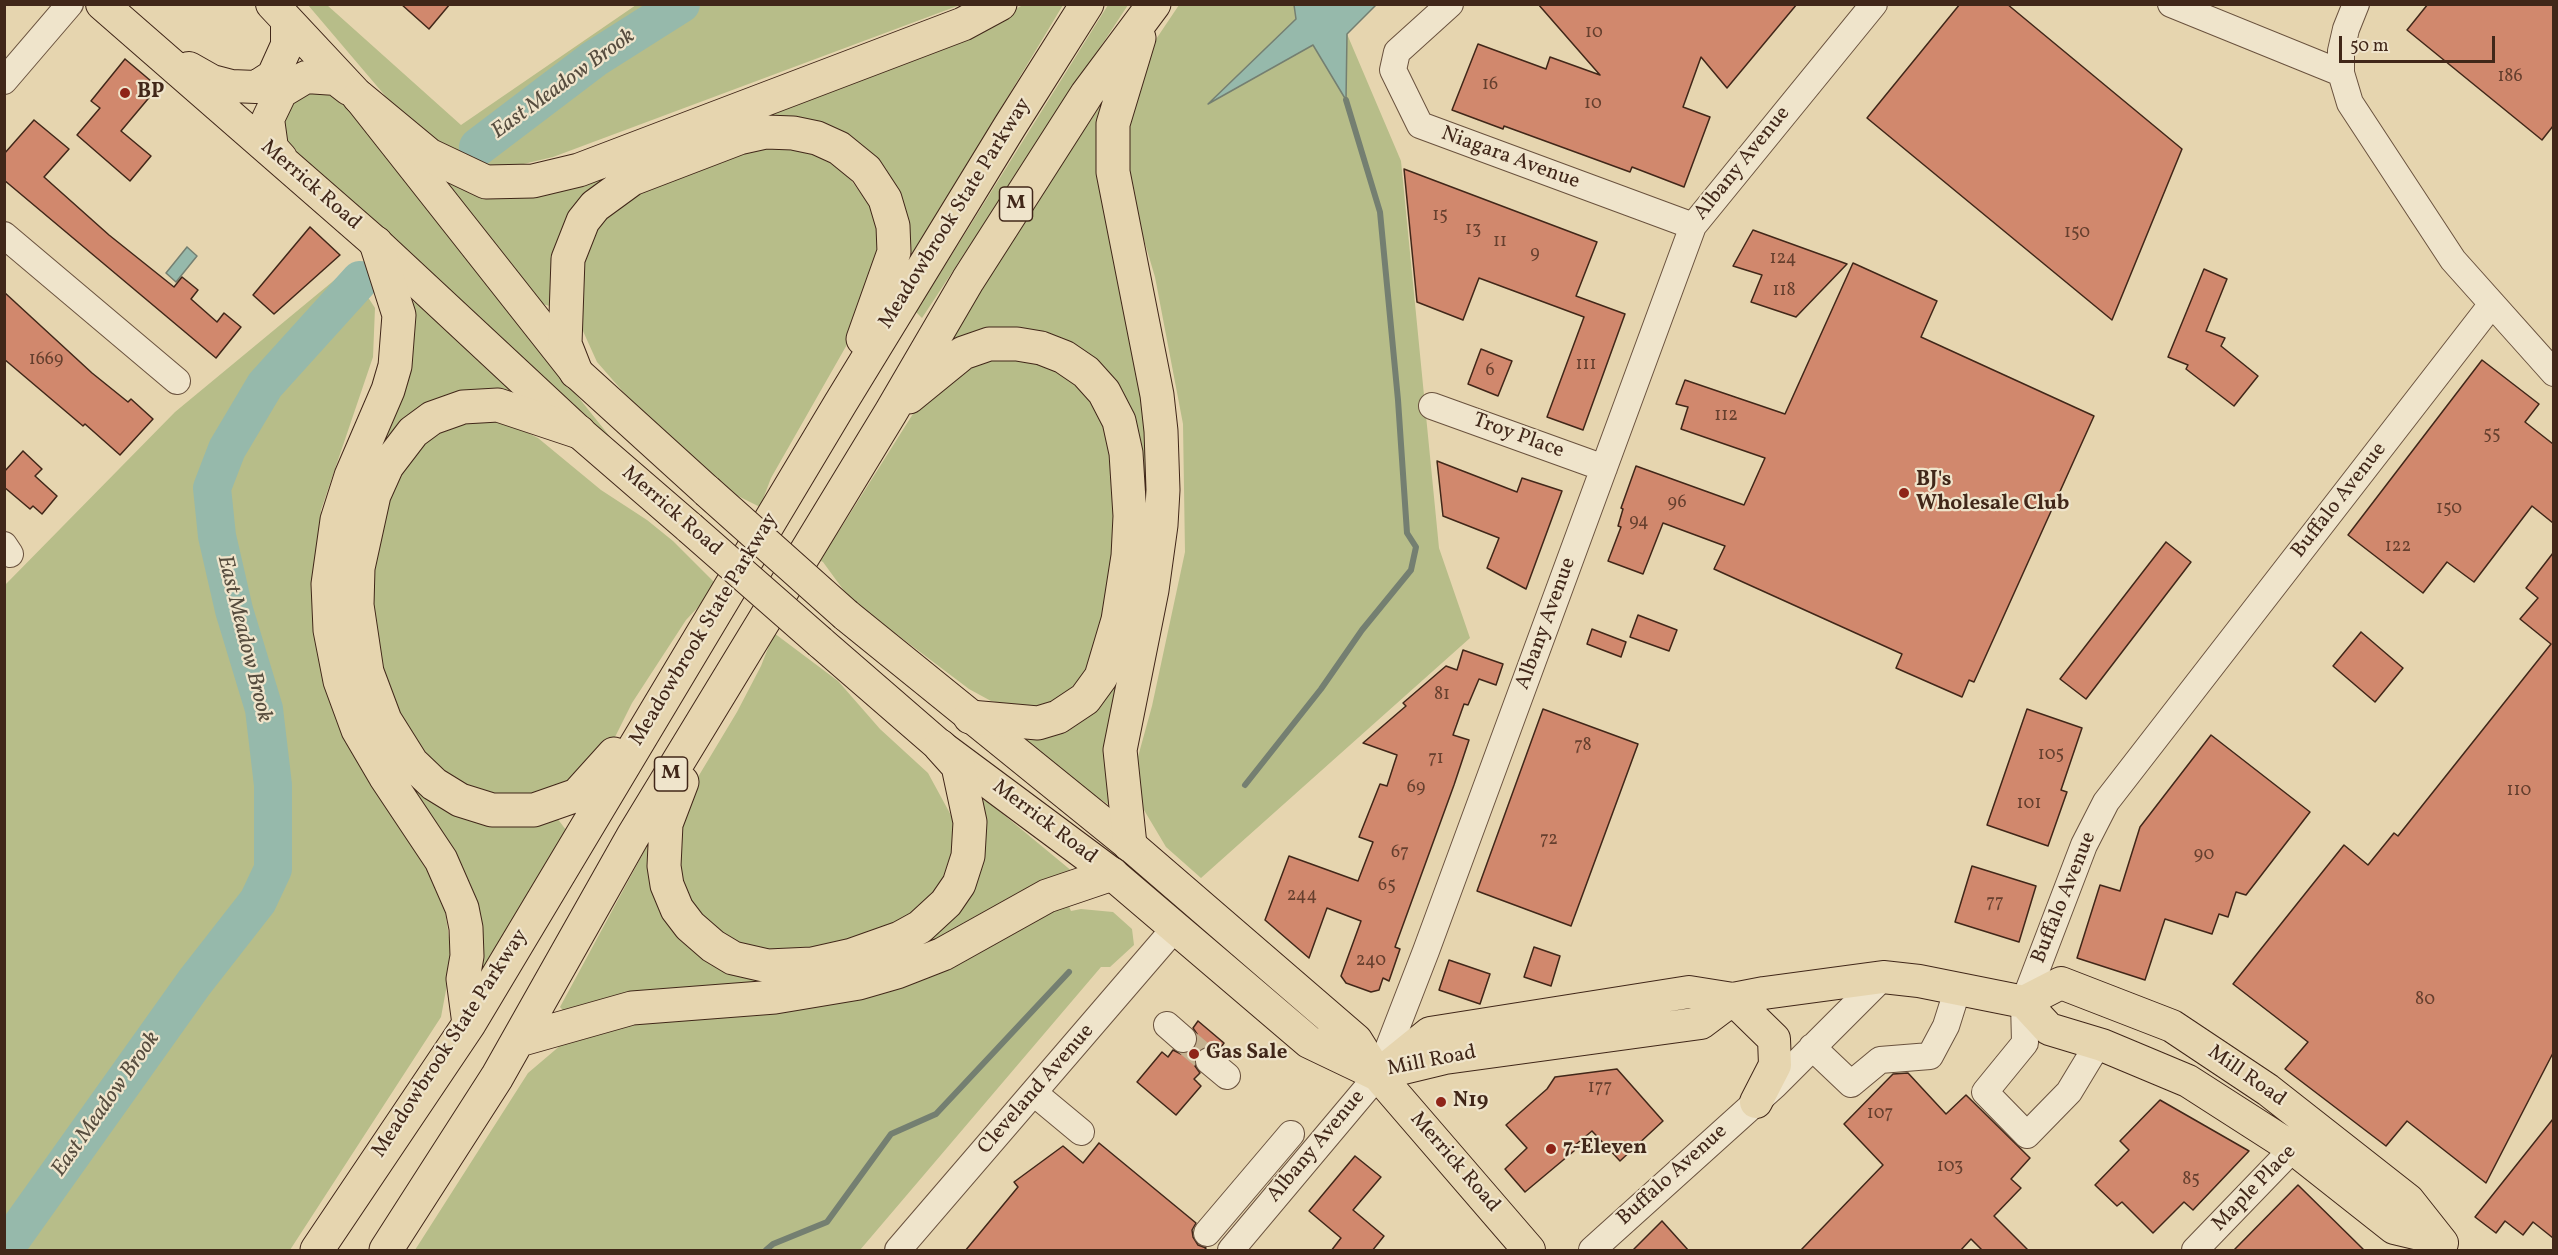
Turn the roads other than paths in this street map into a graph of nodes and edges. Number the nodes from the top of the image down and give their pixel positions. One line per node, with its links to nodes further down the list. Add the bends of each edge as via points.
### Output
1 (69, 4): 12 (street)
2 (1000, 4): 14 (highway, via 963,24 579,170 533,181 486,182 429,155)
3 (1087, 4): 23 (highway, Meadowbrook State Parkway / M)
4 (1450, 4): 16 (street, Niagara Avenue, via 1397,52 1393,70 1420,125)
5 (1874, 4): 16 (street, Albany Avenue)
6 (2171, 4): 11 (street)
7 (2356, 4): 11 (street, via 2341,51)
8 (1150, 10): 25 (highway, M, via 1087,94 974,270); 32 (highway, via 1113,124 1113,172 1156,395 1163,490 1152,590 1120,750)
9 (111, 12): 13 (main road, Merrick Road)
10 (280, 12): 13 (main road, via 287,45 273,76 256,87); 14 (main road, Merrick Road)
11 (2341, 73): 19 (street, via 2350,103 2453,260)
12 (4, 81)
13 (213, 90): 15 (main road, Merrick Road)
14 (359, 97): 15 (main road, via 336,79 306,77 281,93 268,119 272,148); 20 (main road, Merrick Road)
15 (292, 170): 18 (main road, Merrick Road)
16 (1693, 226): 27 (street, Albany Avenue)
17 (4, 234): 22 (street)
18 (376, 243): 26 (main road, Merrick Road); 39 (highway, via 399,315 395,366 337,520 328,584 330,630 340,681 358,730 441,860 462,908)
19 (2492, 304): 21 (street); 38 (street, Buffalo Avenue, via 2106,802 2084,844)
20 (576, 372): 23 (highway, via 565,344 568,259 583,221 595,206 632,179 739,138 766,132 793,133 839,148 866,170 885,200 893,226 894,252); 30 (main road, Merrick Road, bridge, via 846,615)
21 (2553, 374)
22 (177, 381)
23 (840, 404): 28 (highway, Meadowbrook State Parkway / M)
24 (1432, 406): 27 (street, Troy Place)
25 (891, 412): 29 (highway, M); 30 (highway, via 963,353 989,344 1017,344 1056,354 1086,372 1104,392 1119,421 1126,453 1128,556 1118,620 1101,677 1085,699 1058,717 1038,723)
26 (579, 432): 28 (highway, via 498,405 463,407 432,418 413,432 387,466 374,495 358,568 357,605 367,672 385,720 412,763 434,784 460,800 492,810 534,810 577,795); 31 (main road, Merrick Road, bridge)
27 (1604, 468): 43 (street, Albany Avenue)
28 (672, 687): 39 (highway, Meadowbrook State Parkway / M)
29 (711, 708): 31 (highway, via 666,824 667,885 677,909 713,946 733,958 768,966 812,964 852,955 920,927 946,903 959,884 968,856 970,822 958,766); 40 (highway, M, via 633,836)
30 (970, 717): 32 (main road, Merrick Road)
31 (940, 746): 33 (main road, Merrick Road)
32 (1130, 846): 43 (main road, Merrick Road, via 1356,1040)
33 (1112, 874): 34 (main road, Merrick Road); 40 (highway, via 1047,896 943,954 859,983 775,997 632,1008)
34 (1175, 928): 43 (main road, Merrick Road, via 1309,1042); 44 (street, Cleveland Avenue)
35 (1883, 977): 36 (main road, Mill Road); 37 (main road, Mill Road); 42 (street, Buffalo Avenue)
36 (1958, 988): 38 (main road, Mill Road); 42 (street, via 1946,1026 1930,1056 1880,1060 1851,1084)
37 (1733, 999): 43 (main road, Mill Road, via 1701,1023 1445,1058); 45 (main road, via 1774,1039 1775,1065)
38 (2024, 1002): 41 (main road, Mill Road, via 2049,1029); 41 (street, via 2025,1043 1985,1092 2027,1135 2069,1092); 48 (main road, Mill Road, via 2061,983 2172,1026 2268,1090)
39 (468, 1024): 51 (highway, Meadowbrook State Parkway / M)
40 (519, 1040): 52 (highway, M)
41 (2098, 1044): 48 (main road, Mill Road, via 2188,1081)
42 (1812, 1047): 45 (street, Buffalo Avenue)
43 (1378, 1075): 54 (street, Albany Avenue); 55 (main road, Merrick Road)
44 (1034, 1093): 46 (street); 53 (street, Cleveland Avenue)
45 (1756, 1102): 56 (street, Buffalo Avenue)
46 (1081, 1132)
47 (1291, 1134): 49 (street)
48 (2304, 1137): 50 (main road, Mill Road, via 2394,1228); 57 (street, Maple Place)
49 (1207, 1233)
50 (2444, 1244)
51 (317, 1251)
52 (386, 1251)
53 (898, 1251)
54 (1231, 1251)
55 (1529, 1251)
56 (1592, 1251)
57 (2195, 1251)

